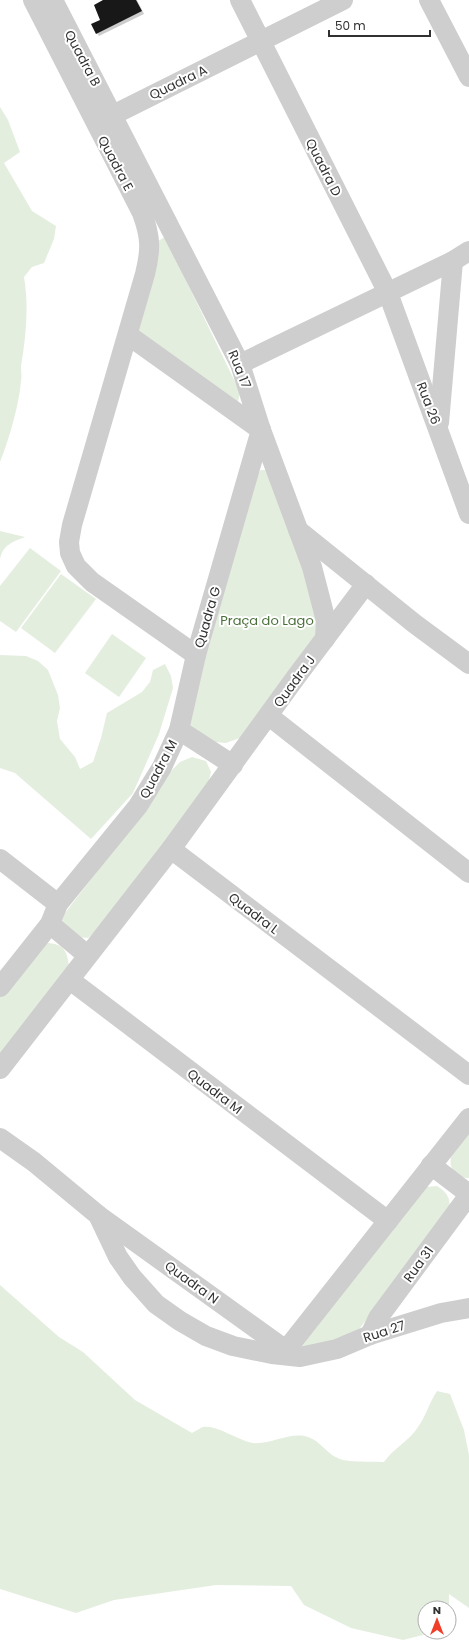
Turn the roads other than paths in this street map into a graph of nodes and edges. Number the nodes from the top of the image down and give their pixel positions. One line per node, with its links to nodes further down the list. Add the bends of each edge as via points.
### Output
1 (34, 0): 9 (street, Quadra E)
2 (53, 0): 8 (street, Quadra B)
3 (240, 0): 6 (street, Quadra D)
4 (343, 0): 6 (street)
5 (429, 0): 7 (street)
6 (261, 41): 8 (street, Quadra A); 11 (street, Quadra D)
7 (469, 77)
8 (113, 115): 9 (street, Quadra A); 13 (street, Rua 17)
9 (95, 124): 12 (street, Quadra E, via 142,214 149,239 150,255)
10 (461, 256): 11 (street); 14 (street)
11 (388, 293): 13 (street); 14 (street, Rua 26)
12 (128, 336): 15 (street); 20 (street, Quadra G, via 72,525 70,553 76,566 92,582)
13 (240, 364): 15 (street, Rua 17)
14 (438, 428): 16 (street, Rua 26)
15 (261, 430): 17 (street, Rua 17); 20 (street, Quadra G)
16 (469, 514)
17 (298, 530): 18 (street); 19 (street, Rua 17, via 312,567 326,621)
18 (366, 584): 19 (street, Quadra J); 21 (street)
19 (325, 639): 22 (street, Quadra J)
20 (196, 655): 23 (street, Quadra M)
21 (469, 664)
22 (269, 716): 24 (street); 27 (street, Quadra J)
23 (179, 730): 24 (street); 28 (street, Quadra M, via 162,767 138,806)
24 (233, 765): 25 (street)
25 (171, 850): 30 (street); 34 (street, Quadra L)
26 (0, 859): 28 (street)
27 (469, 873)
28 (58, 904): 29 (street, Quadra M)
29 (50, 924): 30 (street); 32 (street, Quadra M)
30 (87, 955): 31 (street)
31 (70, 980): 33 (street); 40 (street, Quadra M)
32 (0, 987)
33 (0, 1069)
34 (469, 1075)
35 (469, 1118): 37 (street)
36 (0, 1138): 39 (street, via 34,1162)
37 (431, 1165): 38 (street); 40 (street)
38 (469, 1194): 42 (street, Rua 31, via 378,1318)
39 (98, 1215): 43 (street, Quadra N); 43 (street, via 118,1257 156,1304 206,1336 233,1346)
40 (388, 1221): 43 (street)
41 (469, 1308): 42 (street, Rua 27, via 441,1313)
42 (370, 1334): 43 (street, Rua 27, via 337,1349)
43 (286, 1354)

